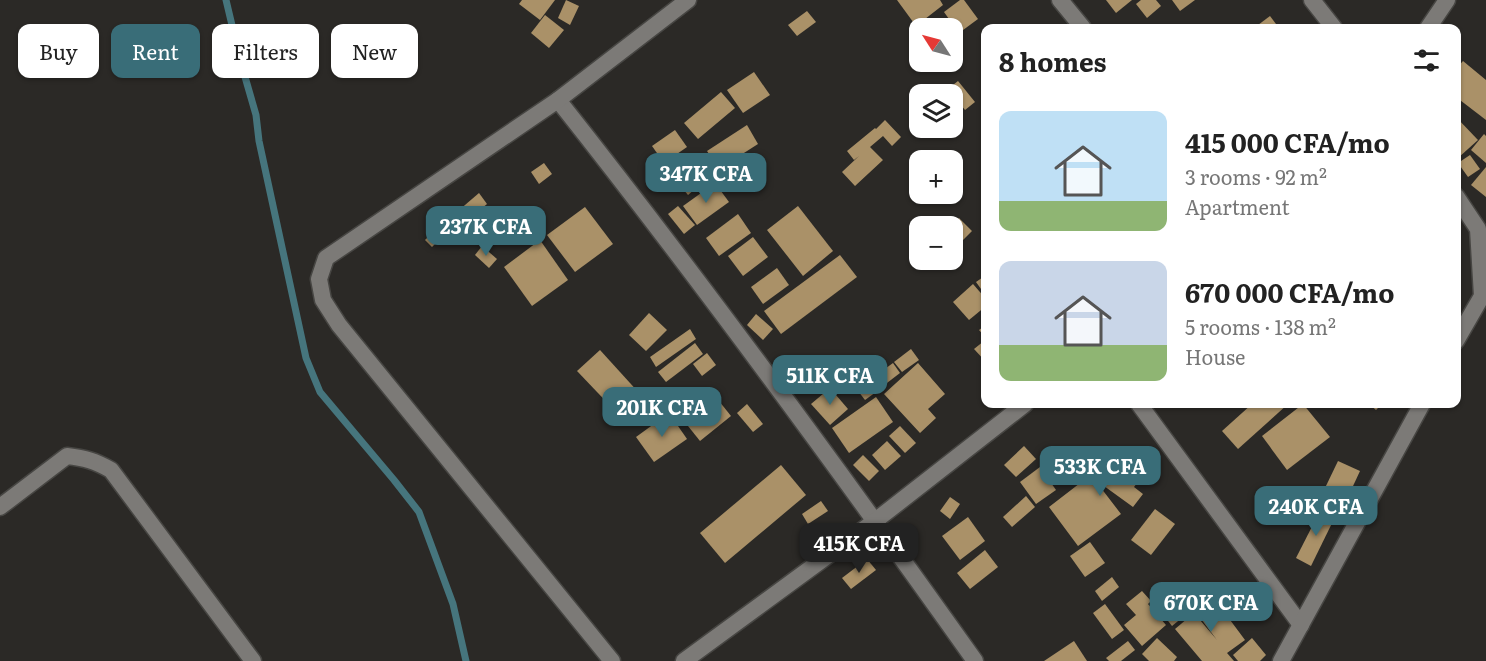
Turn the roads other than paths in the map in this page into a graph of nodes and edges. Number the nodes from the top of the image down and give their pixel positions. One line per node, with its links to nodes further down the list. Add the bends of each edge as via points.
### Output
1 (688, 0): 8 (street)
2 (1060, 0): 5 (street)
3 (1312, 0): 6 (street)
4 (1448, 0): 7 (street)
5 (1080, 24)
6 (1332, 24)
7 (1431, 24)
8 (558, 100): 15 (street); 18 (street, via 326,258 319,279 323,300 339,325)
9 (1461, 204): 10 (street, via 1478,229 1482,296)
10 (1461, 332)
11 (1020, 408): 15 (street)
12 (1142, 408): 16 (street)
13 (1420, 408): 16 (street)
14 (0, 507): 17 (street, via 67,456 85,458 111,470)
15 (875, 521): 19 (street); 20 (street)
16 (1301, 625): 21 (street)
17 (253, 661)
18 (612, 661)
19 (684, 661)
20 (975, 661)
21 (1281, 661)

